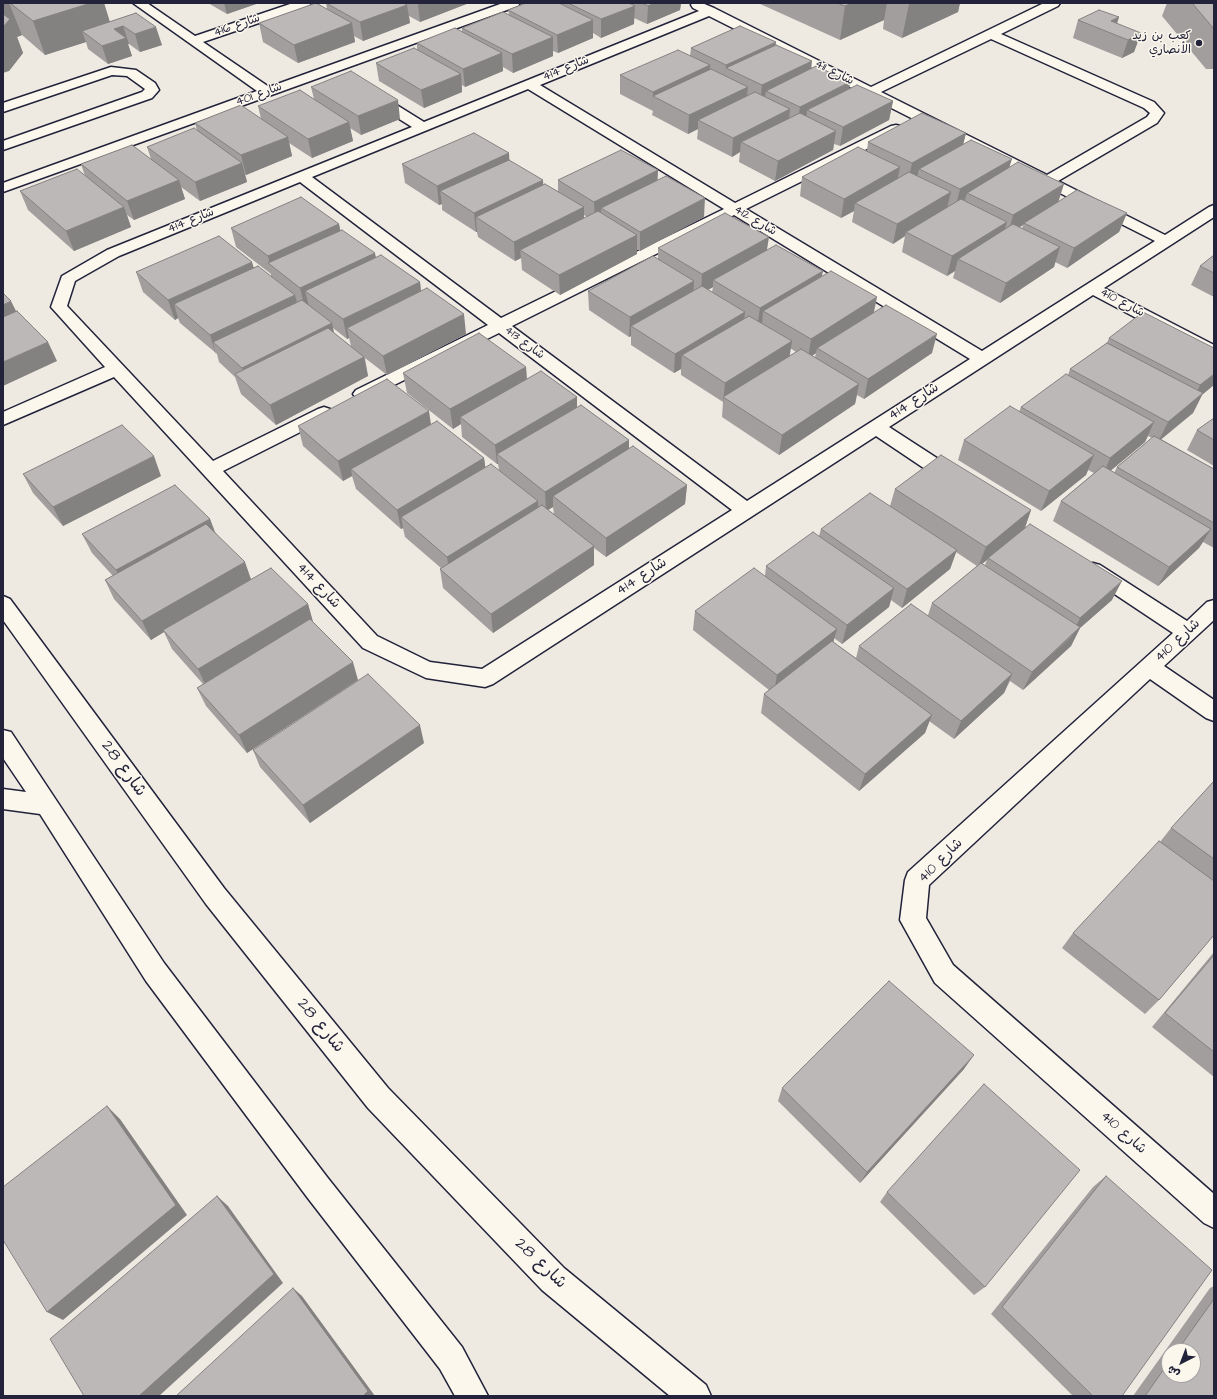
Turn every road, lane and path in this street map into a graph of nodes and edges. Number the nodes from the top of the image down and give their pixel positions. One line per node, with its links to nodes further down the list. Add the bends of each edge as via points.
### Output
1 (139, 3): 8 (street, شارع 416)
2 (305, 3): 8 (street, شارع 416)
3 (514, 3): 9 (street, شارع 401)
4 (694, 3): 6 (street, شارع 411)
5 (1054, 3): 7 (street)
6 (710, 11): 11 (street, شارع 414); 14 (street, شارع 411)
7 (991, 34): 14 (street); 20 (street, via 1150,105 1157,114 1152,120)
8 (193, 40): 13 (street, شارع 416)
9 (331, 69): 10 (street); 13 (street, شارع 401)
10 (344, 77)
11 (529, 84): 17 (street, شارع 414); 22 (street, شارع 412)
12 (364, 90): 17 (street)
13 (267, 92): 21 (street, شارع 401)
14 (872, 92): 16 (street, شارع 411)
15 (3, 108): 18 (street, via 111,71 131,73 152,90 147,95)
16 (920, 117): 20 (street, شارع 411); 22 (street)
17 (422, 127): 19 (street, شارع 414)
18 (3, 146)
19 (302, 176): 26 (street, شارع 413); 29 (street, شارع 414, via 113,253 68,279 59,307)
20 (1048, 181): 24 (street, شارع 411)
21 (3, 188)
22 (735, 209): 26 (street); 28 (street, شارع 412)
23 (1214, 210): 24 (street, شارع 414)
24 (1166, 241): 25 (street, شارع 414)
25 (1093, 288): 27 (street, شارع 410); 28 (street, شارع 414)
26 (500, 326): 32 (street); 34 (street, شارع 413)
27 (1214, 352)
28 (982, 359): 31 (street, شارع 414)
29 (117, 369): 30 (street); 32 (street, شارع 414)
30 (3, 419)
31 (876, 427): 33 (street); 34 (street, شارع 414)
32 (210, 470): 34 (street, شارع 414, via 370,642 426,670 485,678)
33 (969, 488)
34 (746, 510)
35 (1075, 558): 38 (street)
36 (3, 604): 46 (street, شارع 28, via 215,896 378,1098 553,1279)
37 (1214, 608): 38 (street, شارع 410)
38 (1188, 632): 39 (street, شارع 410)
39 (1149, 667): 40 (street); 44 (street, شارع 410, via 917,880 913,920 944,974)
40 (1214, 712)
41 (3, 739): 43 (street)
42 (3, 800): 43 (street)
43 (48, 805): 45 (street, via 155,972 317,1187 451,1358)
44 (1214, 1213)
45 (472, 1396)
46 (695, 1396)

